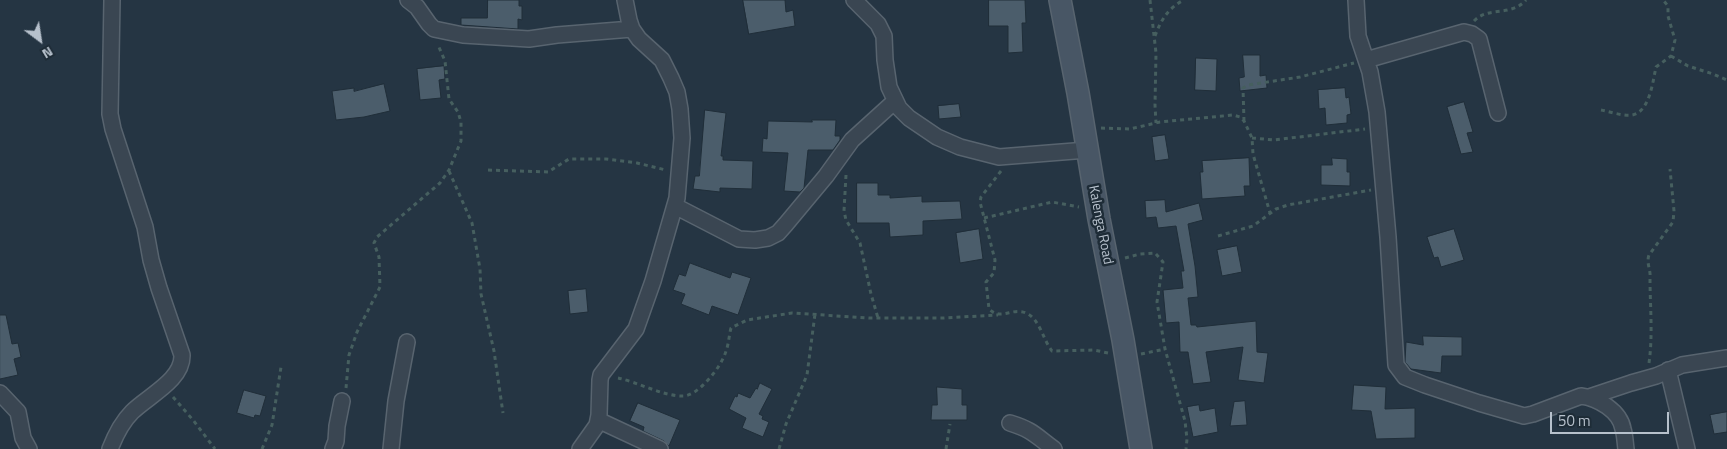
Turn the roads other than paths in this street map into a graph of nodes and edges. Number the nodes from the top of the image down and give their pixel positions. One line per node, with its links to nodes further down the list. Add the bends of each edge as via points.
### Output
1 (112, 0): 22 (street, via 110,114 183,362 171,379 131,412)
2 (408, 0): 7 (street, via 438,30 463,34 529,39)
3 (625, 0): 7 (street)
4 (854, 0): 9 (street, via 878,24 884,36 890,87)
5 (1060, 0): 11 (main road, Kalenga Road)
6 (1356, 0): 8 (street, via 1358,36)
7 (632, 29): 12 (street, via 662,60 677,92 682,138)
8 (1366, 60): 10 (street, via 1464,32 1472,34 1479,39); 17 (street, via 1378,127 1398,370 1405,377 1425,385 1524,416 1582,396)
9 (895, 101): 11 (street, via 909,118 937,138 999,157); 12 (street, via 852,140 786,224 768,238 740,239)
10 (1498, 113)
11 (1087, 150): 28 (main road, Kalenga Road)
12 (675, 206): 19 (street, via 636,329 601,374)
13 (407, 342): 24 (street)
14 (1727, 358): 15 (street)
15 (1668, 370): 17 (street); 30 (street)
16 (0, 394): 21 (street, via 18,412)
17 (1589, 397): 29 (street, via 1615,413 1623,427)
18 (342, 401): 23 (street)
19 (598, 420): 25 (street); 26 (street)
20 (1010, 423): 27 (street, via 1031,430)
21 (28, 449)
22 (110, 449)
23 (333, 449)
24 (391, 449)
25 (580, 449)
26 (660, 449)
27 (1054, 449)
28 (1142, 449)
29 (1626, 449)
30 (1686, 449)

